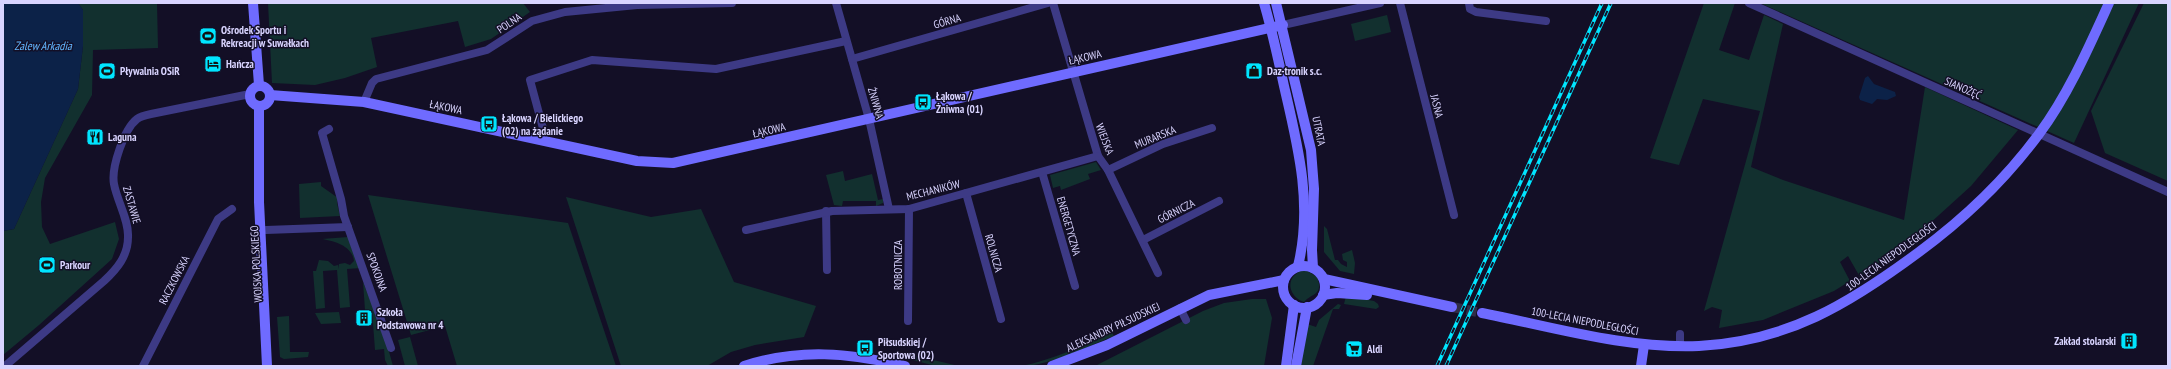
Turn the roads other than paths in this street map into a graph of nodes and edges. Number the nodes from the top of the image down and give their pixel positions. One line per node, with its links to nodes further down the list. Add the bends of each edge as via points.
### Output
1 (253, 3): 20 (street)
2 (732, 3): 23 (street, POLNA, via 612,6 547,16 532,21 487,50 376,79)
3 (836, 3): 17 (street, ŻNIWNA)
4 (1048, 3): 18 (street, GÓRNA)
5 (1053, 3): 19 (street, WIEJSKA)
6 (1264, 3): 16 (street)
7 (1276, 3): 15 (street, UTRATA)
8 (1380, 3): 13 (street)
9 (1400, 3): 41 (street, JASNA)
10 (1469, 3): 14 (street, via 1470,9 1476,12)
11 (1749, 3): 28 (street, SIANOŻĘĆ)
12 (2109, 3): 28 (street, 100-LECIA NIEPODLEGŁOŚCI, via 2068,86)
13 (1356, 6): 15 (street)
14 (1546, 21)
15 (1283, 25): 16 (street, ŁĄKOWA); 47 (street, UTRATA, via 1312,161)
16 (1270, 28): 19 (street, ŁĄKOWA); 46 (street, via 1302,166 1304,229)
17 (846, 41): 18 (street, ŻNIWNA); 29 (street, via 716,69 592,60 530,80 544,132)
18 (852, 59): 25 (street, ŻNIWNA)
19 (1075, 72): 25 (street, ŁĄKOWA); 30 (street, WIEJSKA)
20 (259, 85): 21 (street, via 253,88); 22 (street, via 266,87)
21 (250, 94): 24 (street, via 253,104); 69 (street, ZASTAWIE, via 137,119 127,132 114,171 114,182 128,236 122,260 117,269 104,281)
22 (270, 95): 23 (street, ŁĄKOWA); 24 (street, via 268,102)
23 (364, 102): 29 (street, ŁĄKOWA)
24 (259, 106): 31 (street)
25 (869, 119): 29 (street, ŁĄKOWA, via 673,163 637,161); 39 (street, ŻNIWNA)
26 (1212, 128): 32 (street, MURARSKA, via 1163,144)
27 (329, 129): 42 (street, SPOKOJNA, via 322,133)
28 (2039, 134): 34 (street, SIANOŻĘĆ); 67 (street, 100-LECIA NIEPODLEGŁOŚCI, via 2003,177 1964,217 1864,292 1818,316 1763,337 1717,344)
29 (542, 140)
30 (1098, 156): 32 (street, WIEJSKA); 33 (street, MECHANIKÓW)
31 (260, 162): 43 (street, WOJSKA POLSKIEGO); 71 (street, WOJSKA POLSKIEGO, via 259,202)
32 (1108, 170): 45 (street, WIEJSKA)
33 (1042, 172): 35 (street, MECHANIKÓW); 52 (street, ENERGETYCZNA)
34 (2168, 192)
35 (966, 193): 38 (street, MECHANIKÓW); 62 (street, ROLNICZA)
36 (1219, 201): 45 (street, GÓRNICZA)
37 (232, 209): 70 (street, RACZKOWSKA, via 218,220)
38 (909, 209): 39 (street, MECHANIKÓW); 64 (street, ROBOTNICZA)
39 (889, 210): 40 (street, MECHANIKÓW)
40 (826, 211): 44 (street, MECHANIKÓW); 48 (street)
41 (1454, 215)
42 (348, 227): 43 (street); 68 (street, SPOKOJNA)
43 (266, 230): 72 (street, WOJSKA POLSKIEGO)
44 (746, 230)
45 (1143, 240): 49 (street, WIEJSKA)
46 (1298, 266): 47 (street); 51 (street)
47 (1313, 268): 50 (street)
48 (827, 270)
49 (1158, 273)
50 (1324, 279): 55 (street); 56 (street)
51 (1284, 280): 53 (street, ALEKSANDRY PIŁSUDSKIEJ); 54 (street)
52 (1075, 286)
53 (1251, 287): 54 (street, ALEKSANDRY PIŁSUDSKIEJ); 60 (street, ALEKSANDRY PIŁSUDSKIEJ, via 1220,291)
54 (1284, 292): 57 (street)
55 (1323, 295): 56 (street, via 1363,294); 58 (street, via 1317,303)
56 (1407, 298): 59 (street)
57 (1294, 305): 58 (street); 76 (street)
58 (1307, 307): 77 (street)
59 (1452, 307)
60 (1180, 308): 63 (street); 75 (street, ALEKSANDRY PIŁSUDSKIEJ, via 1117,340)
61 (1482, 313): 66 (street, 100-LECIA NIEPODLEGŁOŚCI)
62 (1001, 319)
63 (1186, 320)
64 (908, 321)
65 (1680, 334): 67 (street)
66 (1644, 345): 67 (street, 100-LECIA NIEPODLEGŁOŚCI); 78 (street)
67 (1680, 346)
68 (391, 348)
69 (5, 366)
70 (143, 366)
71 (267, 366)
72 (273, 366)
73 (744, 366): 74 (street, via 784,357 824,354 864,356)
74 (903, 366)
75 (1054, 366)
76 (1286, 366)
77 (1296, 366)
78 (1641, 366)

